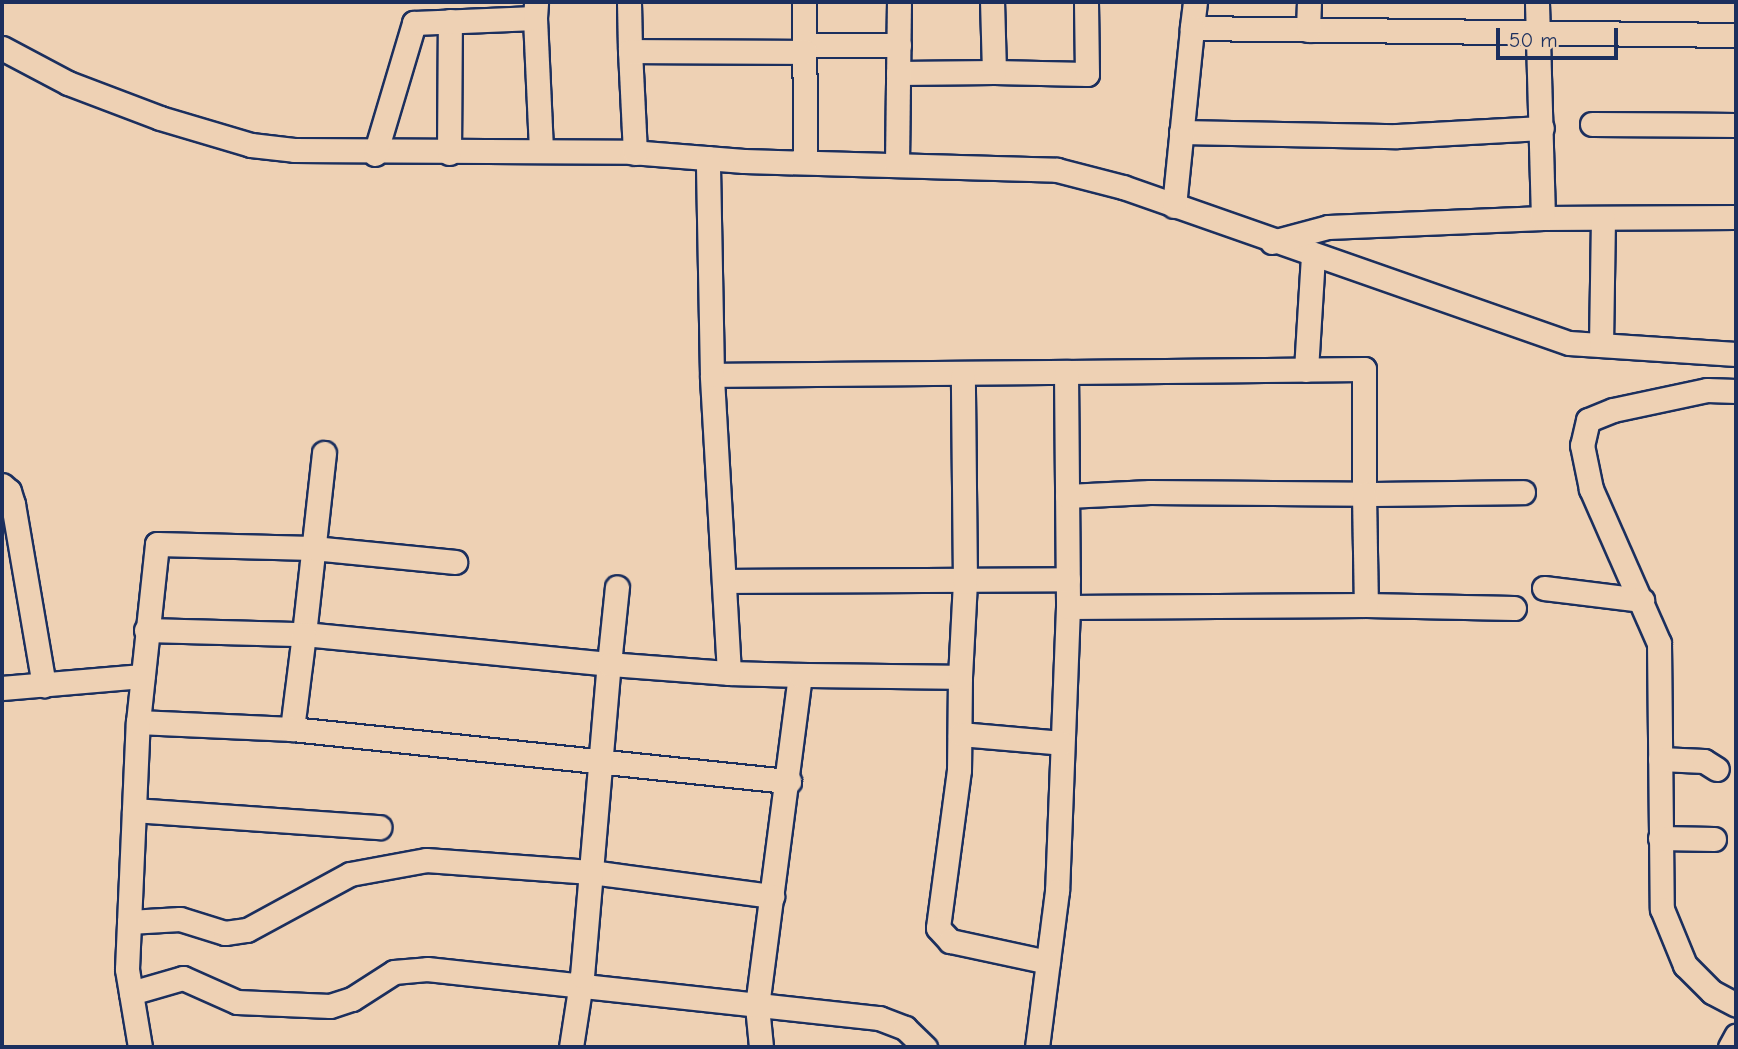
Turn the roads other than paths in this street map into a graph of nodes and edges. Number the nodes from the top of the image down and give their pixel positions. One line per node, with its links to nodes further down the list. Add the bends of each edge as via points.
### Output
1 (629, 2): 18 (street)
2 (804, 2): 17 (street)
3 (899, 2): 15 (street)
4 (992, 2): 19 (street)
5 (1086, 2): 19 (street, via 1087,74)
6 (1195, 2): 11 (street)
7 (1309, 2): 12 (street)
8 (1536, 2): 13 (street)
9 (535, 10): 10 (street); 25 (street)
10 (450, 21): 26 (street, via 414,23); 27 (street)
11 (1192, 28): 12 (street); 24 (street)
12 (1308, 30): 13 (street)
13 (1537, 33): 14 (street); 23 (street)
14 (1736, 35)
15 (899, 45): 17 (street); 20 (street)
16 (2, 48): 26 (street, via 68,83 210,134 251,145)
17 (805, 48): 18 (street); 30 (street)
18 (630, 51): 28 (street)
19 (994, 72): 20 (street)
20 (898, 73): 31 (street)
21 (1592, 124): 22 (street)
22 (1736, 125)
23 (1542, 128): 24 (street, via 1396,136); 34 (street)
24 (1181, 132): 32 (street)
25 (541, 151): 27 (street); 28 (street)
26 (375, 153): 27 (street)
27 (449, 153)
28 (635, 153): 29 (street)
29 (708, 159): 30 (street); 43 (street)
30 (805, 162): 31 (street)
31 (897, 164): 32 (street, via 1057,170)
32 (1174, 206): 36 (street)
33 (1736, 217): 35 (street)
34 (1543, 218): 35 (street); 36 (street, via 1328,227)
35 (1603, 218): 38 (street)
36 (1272, 242): 37 (street)
37 (1312, 256): 38 (street, via 1569,343); 40 (street)
38 (1601, 345): 39 (street)
39 (1736, 354)
40 (1306, 370): 41 (street); 48 (street, via 1364,369)
41 (1066, 372): 42 (street); 49 (street)
42 (963, 374): 43 (street); 54 (street)
43 (712, 375): 53 (street)
44 (1736, 391): 57 (street, via 1688,393 1588,420 1582,445 1591,489)
45 (324, 453): 50 (street)
46 (2, 485): 68 (street, via 13,504)
47 (1523, 492): 48 (street)
48 (1364, 494): 49 (street); 58 (street)
49 (1067, 496): 52 (street)
50 (313, 548): 51 (street); 61 (street, via 162,542 154,549); 62 (street)
51 (455, 562)
52 (1068, 579): 54 (street); 59 (street)
53 (726, 581): 54 (street); 64 (street)
54 (965, 582): 67 (street)
55 (617, 587): 63 (street)
56 (1544, 588): 57 (street)
57 (1642, 600): 74 (street, via 1658,643)
58 (1366, 605): 59 (street); 60 (street)
59 (1068, 607): 73 (street)
60 (1514, 608)
61 (146, 630): 62 (street); 66 (street)
62 (304, 634): 63 (street); 71 (street)
63 (609, 664): 64 (street); 75 (street)
64 (729, 673): 65 (street)
65 (800, 675): 67 (street); 77 (street)
66 (142, 676): 68 (street); 70 (street)
67 (960, 677): 72 (street)
68 (44, 685): 69 (street)
69 (2, 688)
70 (138, 722): 71 (street); 78 (street)
71 (292, 729): 75 (street)
72 (960, 734): 73 (street); 85 (street, via 938,928 950,941)
73 (1062, 743): 85 (street, via 1057,891)
74 (1660, 759): 76 (street, via 1704,761); 80 (street)
75 (602, 760): 77 (street); 82 (street)
76 (1717, 769)
77 (789, 781): 83 (street)
78 (134, 810): 79 (street); 84 (street)
79 (379, 827)
80 (1660, 838): 81 (street); 88 (street, via 1662,909 1685,965 1712,992)
81 (1714, 839)
82 (591, 872): 83 (street); 84 (street, via 426,860 350,874 247,930 225,933 180,919); 86 (street)
83 (772, 896): 89 (street)
84 (129, 922): 87 (street)
85 (1048, 962): 95 (street)
86 (581, 983): 87 (street, via 409,970 394,972 352,999 330,1006 237,1002 183,978); 89 (street); 92 (street)
87 (131, 993): 91 (street)
88 (1736, 1005)
89 (757, 1006): 93 (street); 94 (street, via 886,1020 905,1028)
90 (1736, 1036): 96 (street)
91 (140, 1047)
92 (570, 1047)
93 (761, 1047)
94 (925, 1047)
95 (1037, 1047)
96 (1730, 1047)

